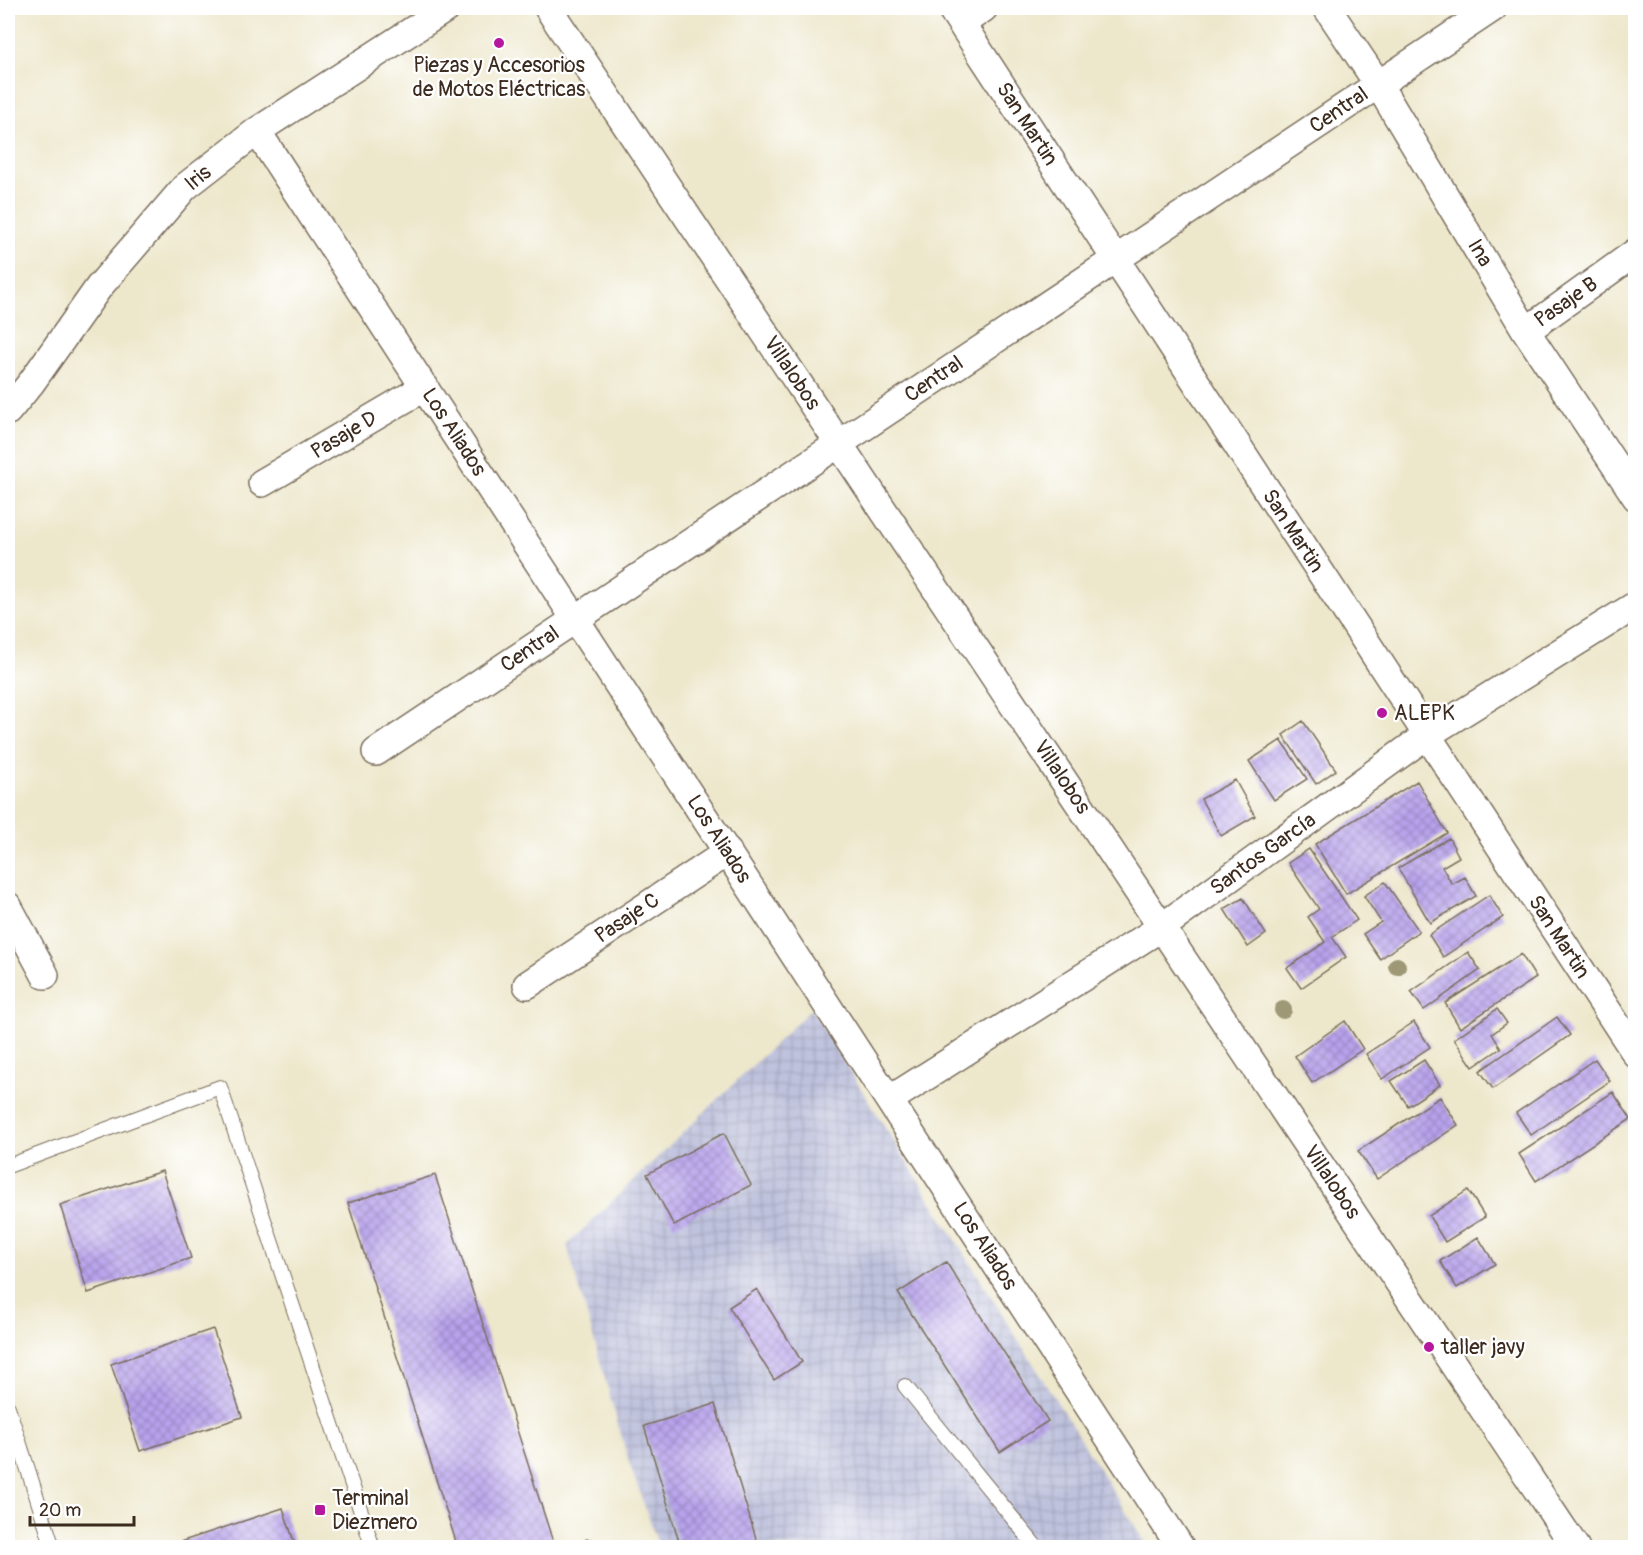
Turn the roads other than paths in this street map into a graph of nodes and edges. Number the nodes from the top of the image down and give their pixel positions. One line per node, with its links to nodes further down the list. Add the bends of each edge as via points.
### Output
1 (447, 8): 8 (street, Iris)
2 (548, 8): 14 (street, Villalobos)
3 (984, 8): 6 (street)
4 (1327, 8): 7 (street, Ina)
5 (1493, 8): 7 (street, Central)
6 (956, 15): 10 (street, San Martin)
7 (1378, 84): 10 (street, Central); 11 (street, Ina)
8 (257, 131): 12 (street, Los Aliados); 13 (street, Iris, via 185,188 99,287)
9 (1635, 252): 11 (street, Pasaje B)
10 (1115, 258): 14 (street, Central); 19 (street, San Martin)
11 (1526, 331): 16 (street, Ina)
12 (425, 387): 15 (street, Pasaje D); 18 (street, Los Aliados)
13 (8, 411)
14 (838, 443): 18 (street, Central); 23 (street, Villalobos)
15 (262, 483)
16 (1635, 497)
17 (1635, 605): 19 (street, Santos García)
18 (575, 618): 20 (street, Central); 21 (street, Los Aliados)
19 (1427, 735): 23 (street, Santos García); 26 (street, San Martin)
20 (376, 752)
21 (728, 852): 25 (street, Pasaje C); 27 (street, Los Aliados)
22 (8, 906): 24 (street)
23 (1162, 927): 27 (street, Santos García); 35 (street, Villalobos)
24 (45, 975)
25 (527, 985)
26 (1635, 1054)
27 (890, 1100): 34 (street, Los Aliados)
28 (8, 1166): 32 (lane, via 220,1087)
29 (905, 1386): 33 (lane)
30 (8, 1407): 31 (lane)
31 (53, 1548)
32 (373, 1548)
33 (1037, 1548)
34 (1181, 1548)
35 (1576, 1548)

